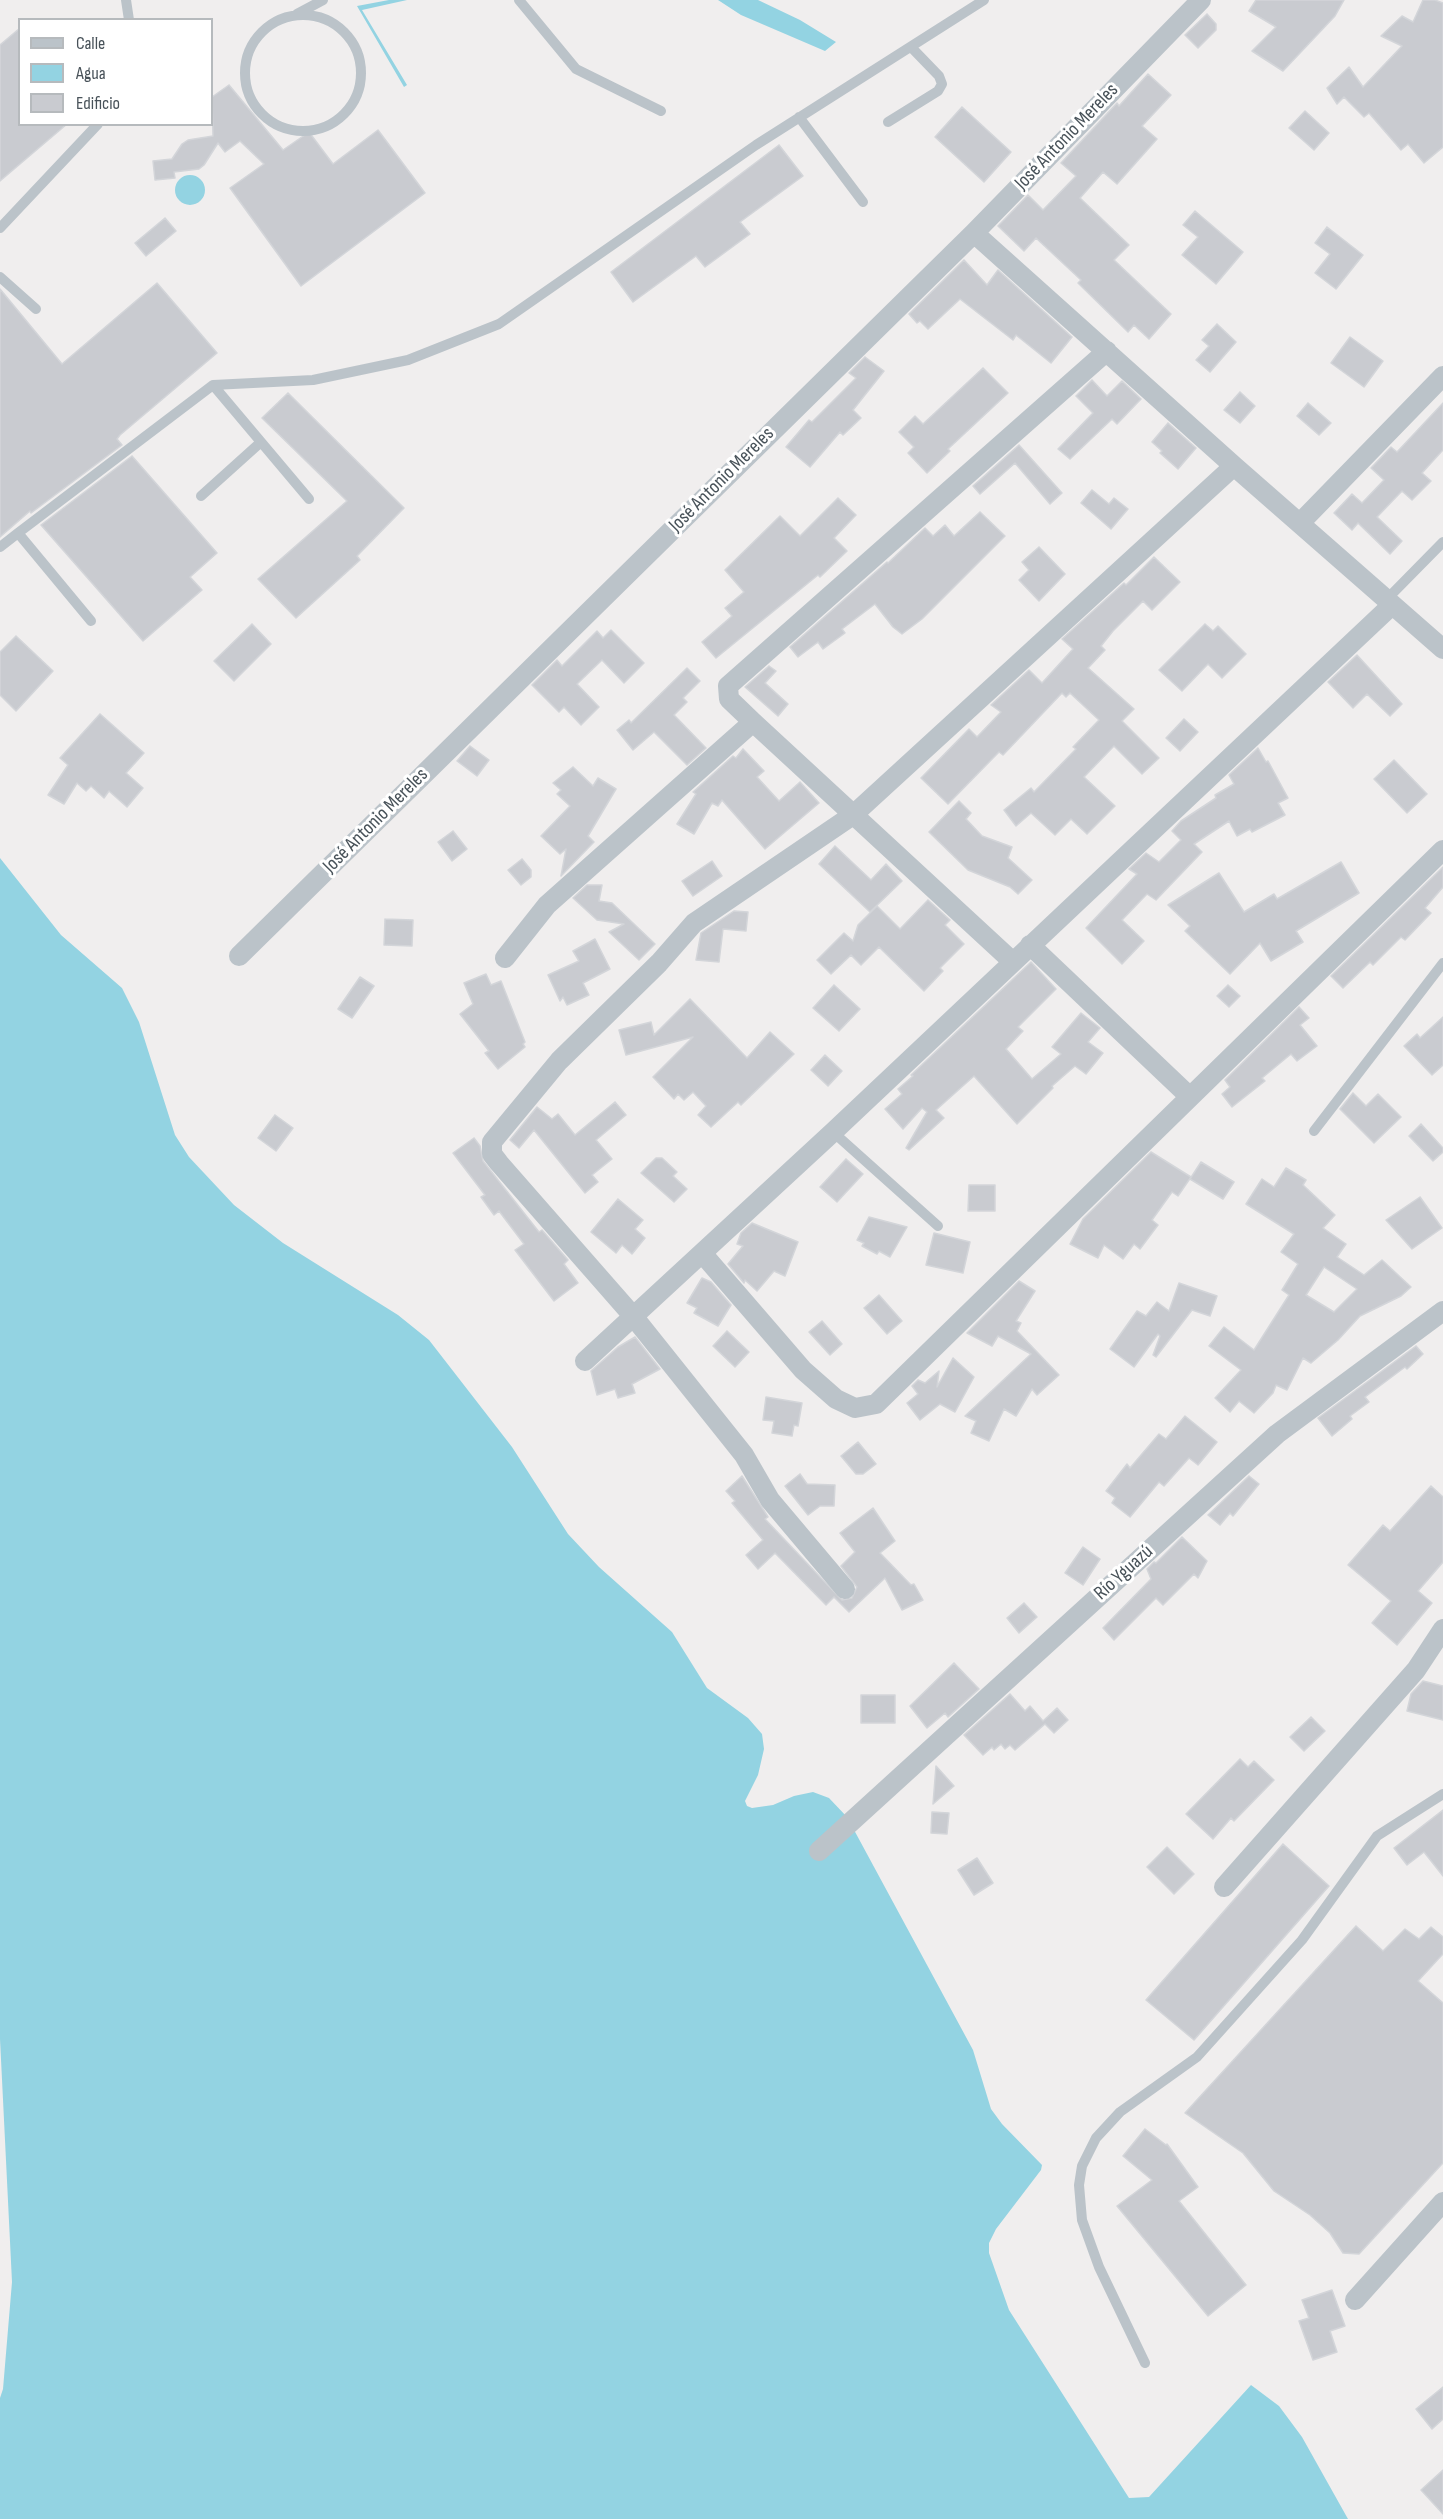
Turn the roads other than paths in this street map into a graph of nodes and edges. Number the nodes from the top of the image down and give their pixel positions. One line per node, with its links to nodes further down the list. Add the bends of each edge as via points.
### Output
1 (126, 0): 7 (lane)
2 (323, 0): 6 (lane)
3 (519, 0): 9 (lane, via 576,69)
4 (984, 0): 8 (lane)
5 (1201, 0): 15 (street, José Antonio Mereles)
6 (295, 15): 6 (lane, via 276,21 260,33 245,68 247,88 268,120 286,129 306,131 325,127 342,117 354,102 362,64 345,31 313,15)
7 (129, 18)
8 (911, 47): 10 (lane); 11 (lane, via 942,84 938,91)
9 (661, 111)
10 (799, 117): 13 (lane); 20 (lane, via 499,324 408,360 313,380)
11 (888, 122)
12 (96, 126): 14 (lane)
13 (863, 202)
14 (0, 228)
15 (974, 232): 18 (street); 36 (street, José Antonio Mereles)
16 (0, 277): 17 (lane)
17 (36, 309)
18 (1107, 351): 22 (street); 32 (street, via 728,686 729,699)
19 (1443, 376): 25 (street)
20 (213, 386): 21 (lane); 26 (lane)
21 (261, 442): 23 (lane); 24 (lane)
22 (1234, 466): 25 (street); 33 (street)
23 (201, 496)
24 (309, 499)
25 (1300, 522): 29 (street)
26 (18, 533): 28 (lane); 30 (lane)
27 (1443, 542): 29 (lane)
28 (0, 547)
29 (1389, 603): 31 (street); 35 (street)
30 (91, 621)
31 (1443, 649)
32 (753, 722): 33 (street); 37 (street, via 547,905)
33 (853, 815): 38 (street); 46 (street, via 694,923 559,1061 492,1142 492,1154 499,1163)
34 (1443, 850): 40 (street)
35 (1030, 945): 38 (street); 40 (street)
36 (239, 956)
37 (505, 958)
38 (1013, 962): 42 (street)
39 (1443, 963): 41 (lane)
40 (1189, 1096): 44 (street, via 893,1389 868,1407 855,1408 836,1399 803,1370)
41 (1314, 1131)
42 (833, 1132): 43 (lane); 44 (street)
43 (938, 1226)
44 (702, 1253): 46 (street)
45 (1443, 1311): 51 (street, Río Yguazú, via 1277,1434)
46 (633, 1316): 47 (street); 48 (street, via 744,1455 770,1500)
47 (585, 1362)
48 (845, 1590)
49 (1443, 1629): 52 (street, via 1416,1670)
50 (1443, 1794): 55 (lane, via 1377,1836 1302,1940 1197,2057 1120,2112 1096,2138 1082,2166 1082,2220 1099,2267)
51 (819, 1851)
52 (1224, 1887)
53 (1443, 2202): 54 (street)
54 (1354, 2300)
55 (1145, 2363)

